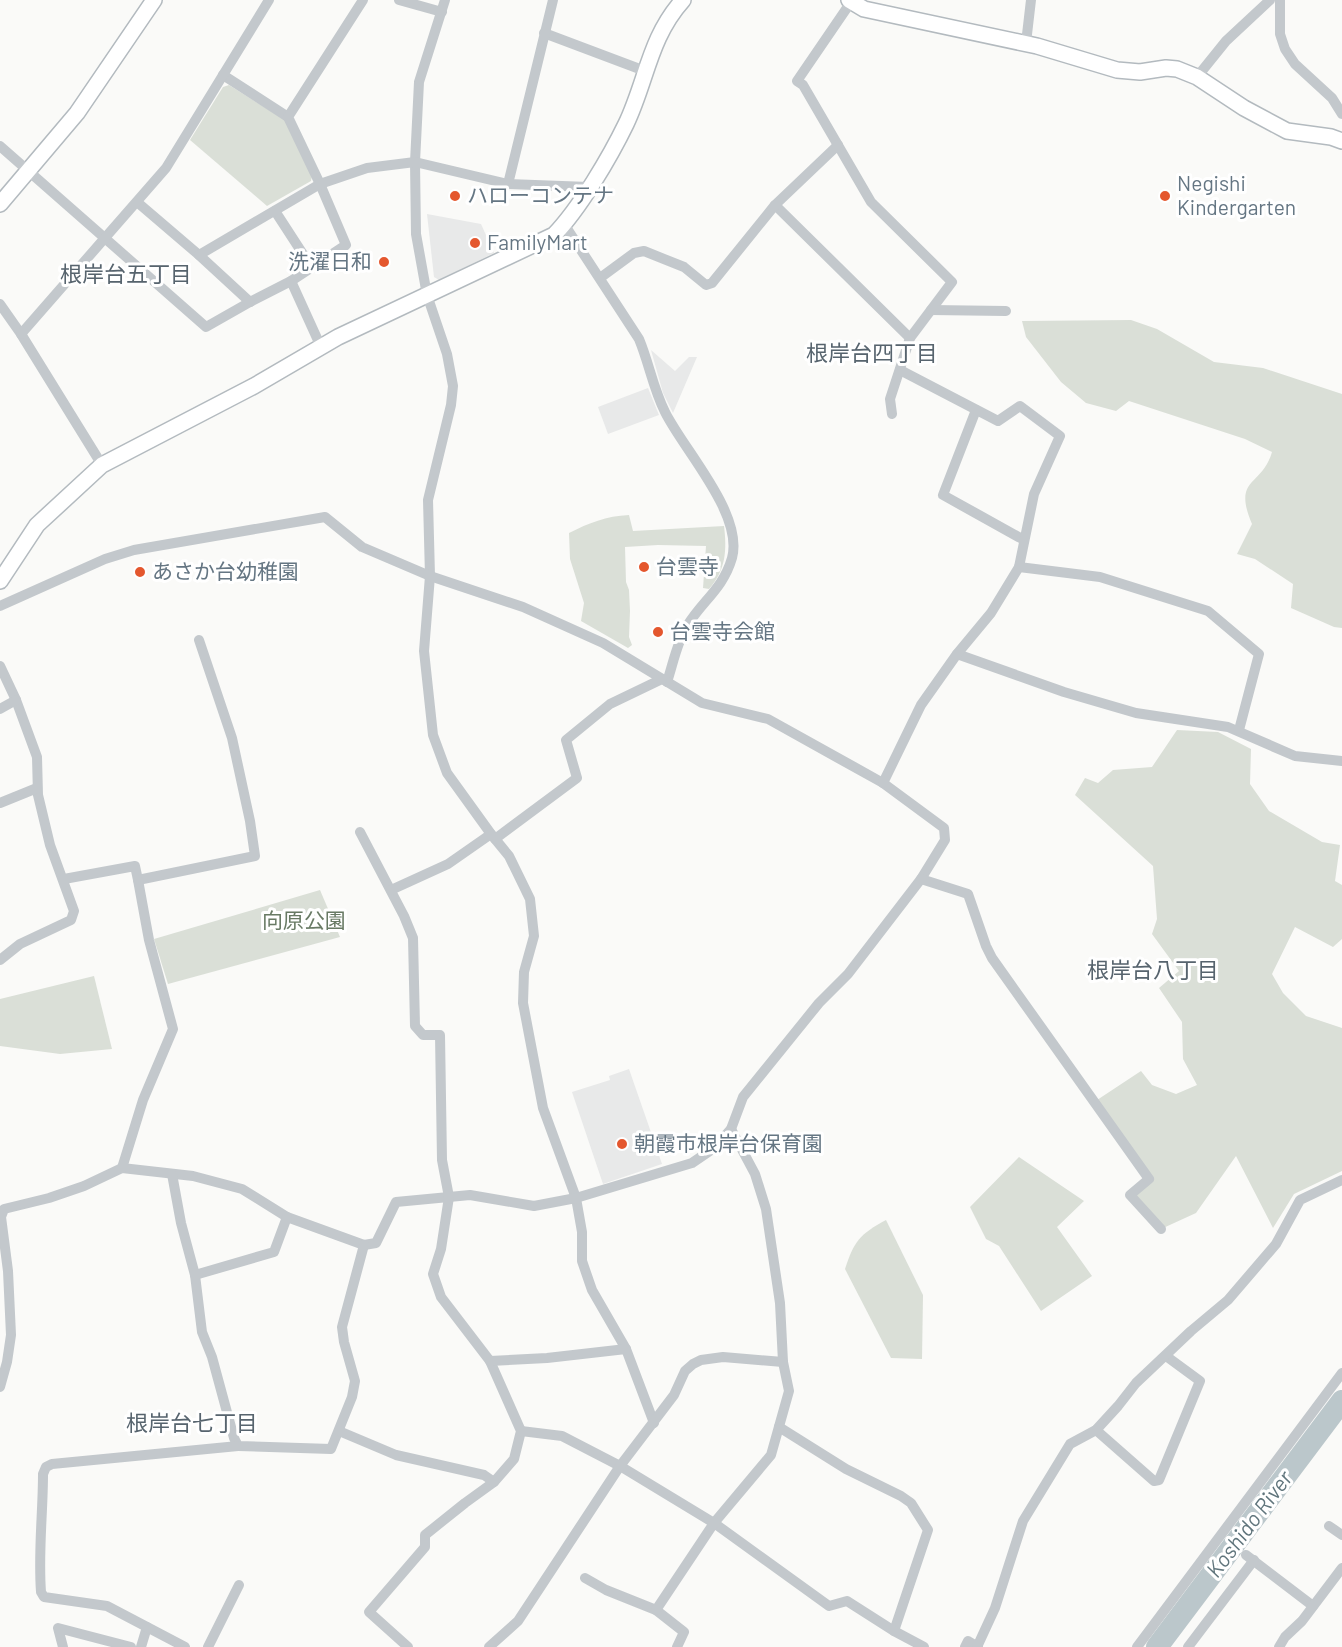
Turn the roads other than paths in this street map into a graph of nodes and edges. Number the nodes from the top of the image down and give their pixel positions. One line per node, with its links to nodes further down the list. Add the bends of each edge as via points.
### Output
1 (154, 0): 24 (street, via 77,113)
2 (269, 0): 16 (street)
3 (363, 0): 19 (street)
4 (399, 0): 12 (street)
5 (445, 0): 12 (street)
6 (552, 0): 13 (street)
7 (683, 0): 15 (street, via 659,33)
8 (1031, 0): 14 (street)
9 (1270, 0): 17 (street, via 1226,41)
10 (1280, 0): 18 (street, via 1280,34 1285,49 1295,64 1332,98)
11 (850, 1): 14 (street, via 864,9); 21 (street, via 797,81)
12 (442, 12): 23 (street, via 419,82)
13 (544, 33): 15 (street); 26 (street)
14 (1026, 43): 17 (street, via 1116,70 1172,69)
15 (645, 71): 27 (street, via 626,123)
16 (223, 75): 19 (street); 28 (street, via 166,168)
17 (1197, 77): 20 (street, via 1276,126)
18 (1342, 114)
19 (288, 117): 25 (street)
20 (1342, 141)
21 (838, 145): 30 (street); 41 (street, via 871,202 952,282)
22 (0, 146): 24 (street)
23 (415, 162): 25 (street, via 367,168); 26 (street); 38 (street, via 416,234)
24 (28, 171): 29 (street); 33 (street)
25 (320, 184): 31 (street); 35 (street, via 346,245)
26 (508, 184): 27 (street)
27 (589, 187): 32 (street)
28 (137, 202): 33 (street); 34 (street)
29 (0, 204)
30 (776, 205): 36 (street, via 712,283 706,285 684,267 644,250); 44 (street)
31 (275, 211): 34 (street); 35 (street)
32 (564, 224): 36 (street); 38 (street, via 542,242)
33 (105, 238): 39 (street, via 206,327); 43 (street)
34 (200, 255): 39 (street)
35 (312, 268): 37 (street)
36 (600, 278): 58 (street, via 639,339 655,392 697,460 732,531 733,556 722,584 687,626)
37 (291, 281): 39 (street); 45 (street)
38 (428, 295): 45 (street); 52 (street, via 453,386 428,500)
39 (250, 302)
40 (0, 304): 43 (street)
41 (931, 310): 42 (street); 44 (street)
42 (1006, 311)
43 (21, 334): 49 (street)
44 (910, 338): 46 (street)
45 (321, 347): 49 (street)
46 (900, 370): 47 (street); 48 (street, via 890,399)
47 (976, 410): 50 (street, via 943,495); 50 (street, via 998,421 1020,406 1060,436 1034,494)
48 (892, 414)
49 (102, 465): 53 (street, via 37,525)
50 (1024, 540): 51 (street)
51 (1019, 567): 56 (street, via 992,613); 61 (street, via 1100,577 1208,611 1259,654)
52 (430, 576): 54 (street, via 362,547 326,517 134,550); 58 (street, via 523,607 603,643); 67 (street, via 423,651 433,735 447,773)
53 (0, 581)
54 (1, 603)
55 (199, 640): 70 (street, via 232,738 255,856)
56 (957, 654): 61 (street, via 1136,713); 63 (street, via 921,705)
57 (0, 666): 59 (street)
58 (664, 681): 63 (street, via 702,703 768,719); 67 (street, via 610,704 566,740 577,778)
59 (16, 700): 60 (street); 64 (street, via 37,757)
60 (0, 709)
61 (1239, 730): 62 (street, via 1295,756)
62 (1342, 761)
63 (883, 783): 69 (street, via 944,828 945,840)
64 (37, 788): 65 (street); 68 (street, via 50,844)
65 (0, 802)
66 (360, 832): 71 (street)
67 (493, 837): 71 (street, via 448,864); 78 (street, via 509,856 530,899 534,936 524,972 523,1003 543,1108)
68 (64, 879): 70 (street, via 135,867); 72 (street, via 74,911 71,920 20,944)
69 (921, 879): 73 (street, via 848,974 819,1003 743,1097); 80 (street, via 968,894 992,958 1149,1179 1130,1195)
70 (138, 880): 74 (street, via 148,940 173,1029 143,1100)
71 (391, 890): 77 (street, via 413,938 416,1026 423,1035 440,1035 442,1160)
72 (0, 960)
73 (731, 1129): 78 (street, via 714,1148 692,1163); 86 (street, via 755,1174 766,1209 780,1303)
74 (122, 1168): 75 (street); 88 (street, via 84,1186 4,1209 1,1217 11,1335)
75 (172, 1174): 79 (street, via 242,1189); 82 (street)
76 (1342, 1180): 84 (street, via 1300,1200 1276,1244 1228,1299)
77 (449, 1197): 78 (street, via 470,1195 534,1206); 81 (street, via 396,1202 376,1243); 85 (street, via 433,1274 441,1297)
78 (576, 1198): 83 (street, via 582,1261 592,1290)
79 (287, 1216): 81 (street); 82 (street, via 274,1252)
80 (1161, 1229)
81 (364, 1245): 92 (street, via 342,1327 355,1381)
82 (195, 1275): 94 (street, via 202,1332)
83 (626, 1349): 85 (street); 89 (street)
84 (1166, 1356): 91 (street, via 1136,1383); 91 (street, via 1200,1381 1159,1480 1154,1481)
85 (490, 1361): 93 (street)
86 (783, 1362): 89 (street, via 723,1357 701,1360 685,1371); 90 (street, via 789,1391)
87 (1342, 1373): 118 (street)
88 (0, 1387)
89 (654, 1423): 95 (street)
90 (779, 1427): 97 (street, via 771,1455); 106 (street, via 846,1469 901,1496 911,1503 928,1530)
91 (1096, 1430): 117 (street, via 1070,1444 1023,1521)
92 (339, 1431): 94 (street, via 331,1449); 96 (street, via 396,1455 484,1475)
93 (521, 1431): 95 (street, via 562,1436); 96 (street, via 514,1459)
94 (238, 1446): 105 (street, via 46,1467 39,1546 41,1592 45,1597 106,1606)
95 (620, 1466): 97 (street); 113 (street, via 518,1621)
96 (494, 1482): 112 (street, via 425,1535 425,1547 369,1612)
97 (714, 1523): 104 (street); 106 (street, via 829,1606 847,1601)
98 (1329, 1526): 99 (street)
99 (1342, 1535)
100 (1342, 1568): 103 (street)
101 (585, 1578): 104 (street)
102 (239, 1585): 111 (street)
103 (1313, 1606): 119 (street, via 1250,1558); 120 (street)
104 (656, 1610): 114 (street, via 684,1632)
105 (147, 1627): 109 (street); 110 (street)
106 (894, 1631): 115 (street)
107 (63, 1647): 108 (street, via 58,1628)
108 (131, 1647)
109 (141, 1647)
110 (185, 1647)
111 (208, 1647)
112 (408, 1647)
113 (489, 1647)
114 (677, 1647)
115 (924, 1647)
116 (965, 1647): 117 (street, via 969,1641)
117 (978, 1647)
118 (1137, 1647)
119 (1188, 1647)
120 (1280, 1647)

